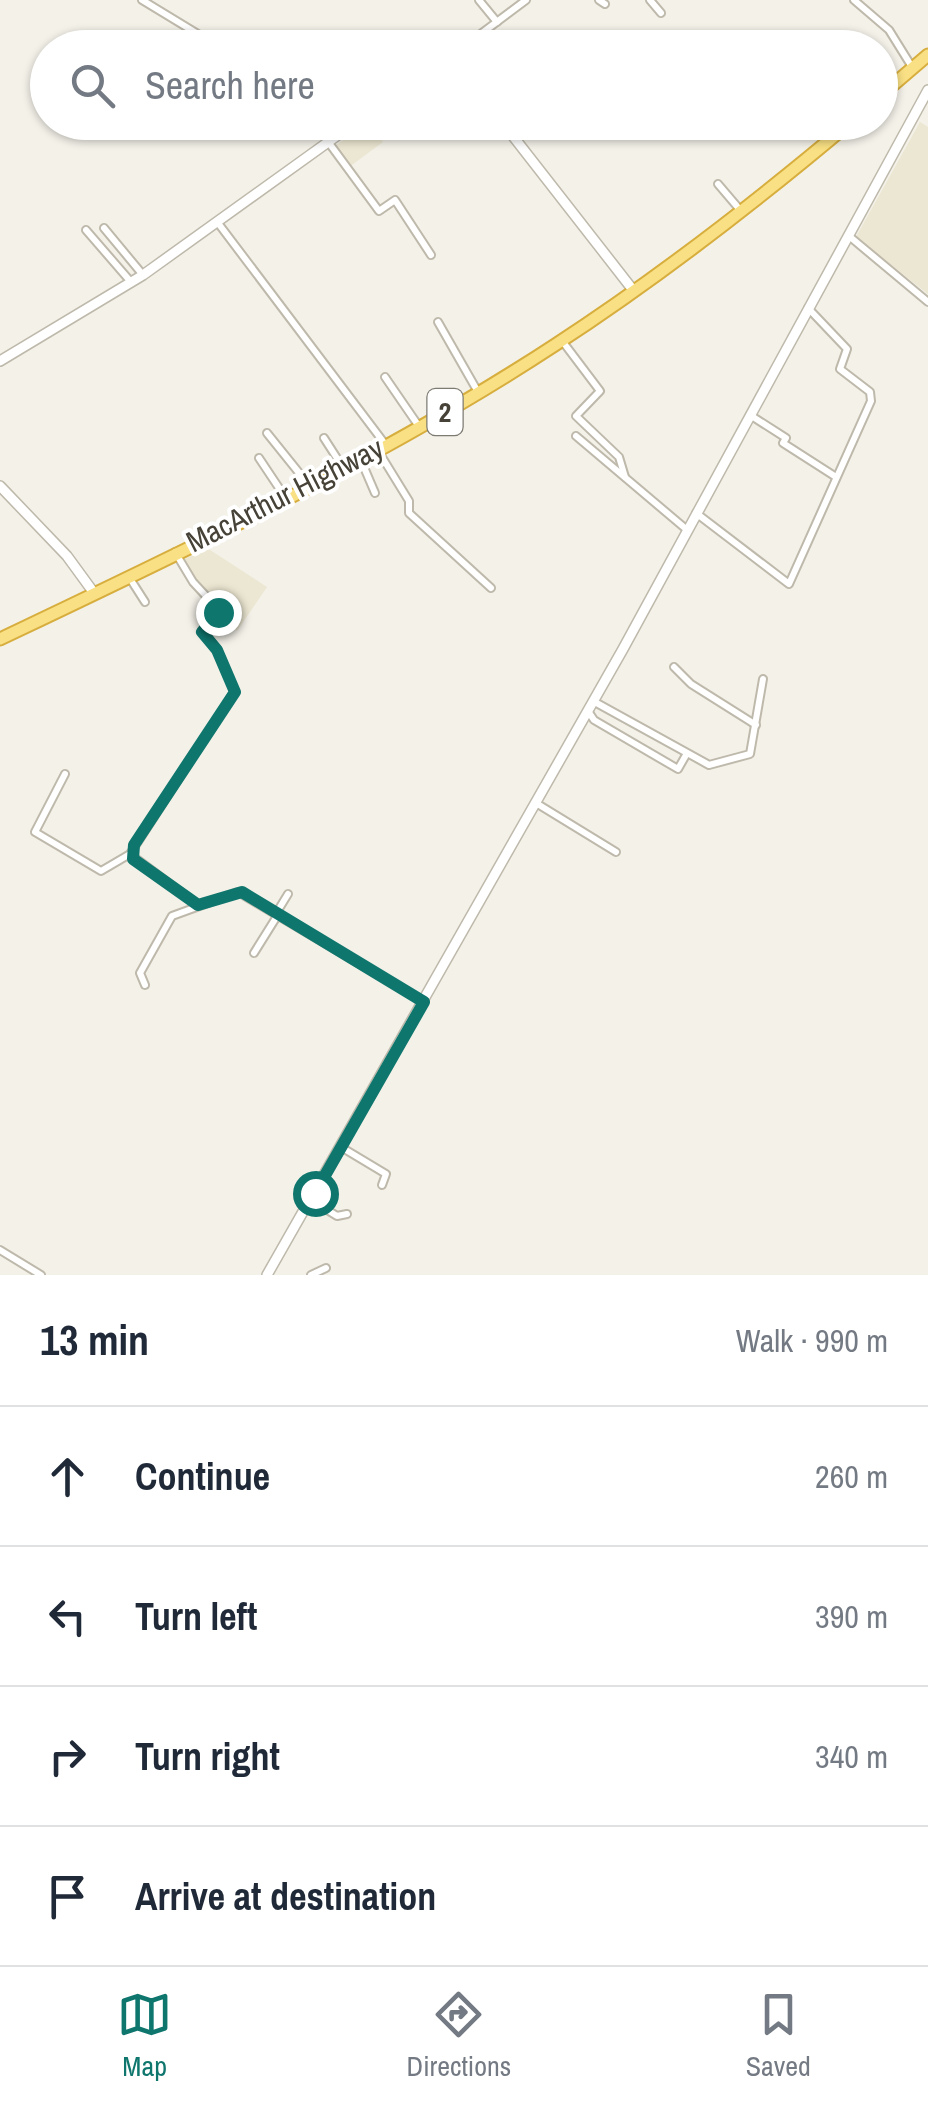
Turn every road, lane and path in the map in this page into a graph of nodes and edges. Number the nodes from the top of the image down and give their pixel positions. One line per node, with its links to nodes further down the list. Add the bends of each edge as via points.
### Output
1 (142, 0): 8 (street)
2 (479, 0): 7 (street)
3 (526, 0): 7 (street)
4 (650, 0): 6 (street)
5 (854, 0): 10 (street)
6 (661, 13)
7 (498, 22): 9 (street)
8 (191, 30)
9 (487, 30)
10 (889, 30)
11 (898, 44): 13 (street)
12 (928, 55): 13 (highway)
13 (912, 67): 14 (highway)
14 (898, 80)
15 (928, 90): 25 (street)
16 (332, 140): 19 (street)
17 (516, 140): 29 (street)
18 (828, 140): 21 (highway, MacArthur Highway / 2)
19 (328, 143): 22 (street); 26 (street, via 379,211 395,200)
20 (718, 184): 21 (street)
21 (742, 212): 29 (highway, MacArthur Highway / 2)
22 (218, 224): 27 (street); 42 (street)
23 (104, 228): 27 (street)
24 (86, 230): 28 (street)
25 (848, 236): 30 (street); 31 (street)
26 (431, 255)
27 (143, 274): 28 (street)
28 (130, 282): 34 (street)
29 (634, 290): 33 (highway, MacArthur Highway / 2)
30 (928, 302)
31 (807, 307): 37 (street); 47 (street, via 847,348 840,368 870,392)
32 (438, 322): 36 (street)
33 (562, 340): 36 (highway, MacArthur Highway / 2); 46 (street, via 600,391 577,418 619,458)
34 (0, 361)
35 (385, 377): 38 (street)
36 (478, 392): 38 (highway, MacArthur Highway / 2)
37 (750, 415): 47 (street); 52 (street)
38 (418, 425): 42 (highway, MacArthur Highway / 2)
39 (266, 433): 48 (street)
40 (576, 436): 46 (street)
41 (324, 438): 45 (street)
42 (381, 446): 43 (highway, MacArthur Highway / 2); 56 (street, via 410,501 409,513)
43 (360, 457): 45 (highway, MacArthur Highway / 2); 50 (street)
44 (259, 458): 51 (street)
45 (342, 466): 48 (highway, MacArthur Highway / 2)
46 (626, 476): 53 (street)
47 (836, 478): 52 (street, via 788,584)
48 (308, 484): 51 (highway, MacArthur Highway / 2)
49 (0, 486): 57 (street)
50 (375, 493)
51 (284, 497): 54 (highway, MacArthur Highway / 2)
52 (696, 513): 53 (street)
53 (686, 529): 62 (street)
54 (174, 552): 55 (highway, MacArthur Highway / 2); 68 (street, via 218,610 202,632 235,692)
55 (128, 576): 57 (highway, MacArthur Highway / 2); 58 (street)
56 (492, 588)
57 (94, 592): 59 (highway, MacArthur Highway / 2)
58 (145, 602)
59 (0, 639)
60 (674, 668): 63 (street)
61 (763, 680): 63 (street)
62 (591, 706): 64 (street); 64 (street, via 594,720 678,769); 66 (street)
63 (756, 725): 64 (street, via 750,754 709,765)
64 (686, 755)
65 (65, 774): 68 (street, via 37,834 101,871)
66 (535, 803): 67 (street); 74 (street)
67 (616, 852)
68 (130, 854): 70 (street)
69 (288, 894): 71 (street)
70 (198, 905): 71 (street, via 238,892); 73 (street, via 170,918 140,974)
71 (278, 913): 72 (street); 74 (street)
72 (254, 952)
73 (144, 985)
74 (424, 1002): 75 (street)
75 (341, 1147): 76 (street, via 386,1174); 77 (street)
76 (382, 1185)
77 (311, 1200): 78 (street, via 337,1216); 81 (street)
78 (347, 1214)
79 (0, 1250): 82 (street)
80 (326, 1268): 84 (street)
81 (269, 1272): 83 (street)
82 (41, 1275)
83 (283, 1275)
84 (311, 1275)

